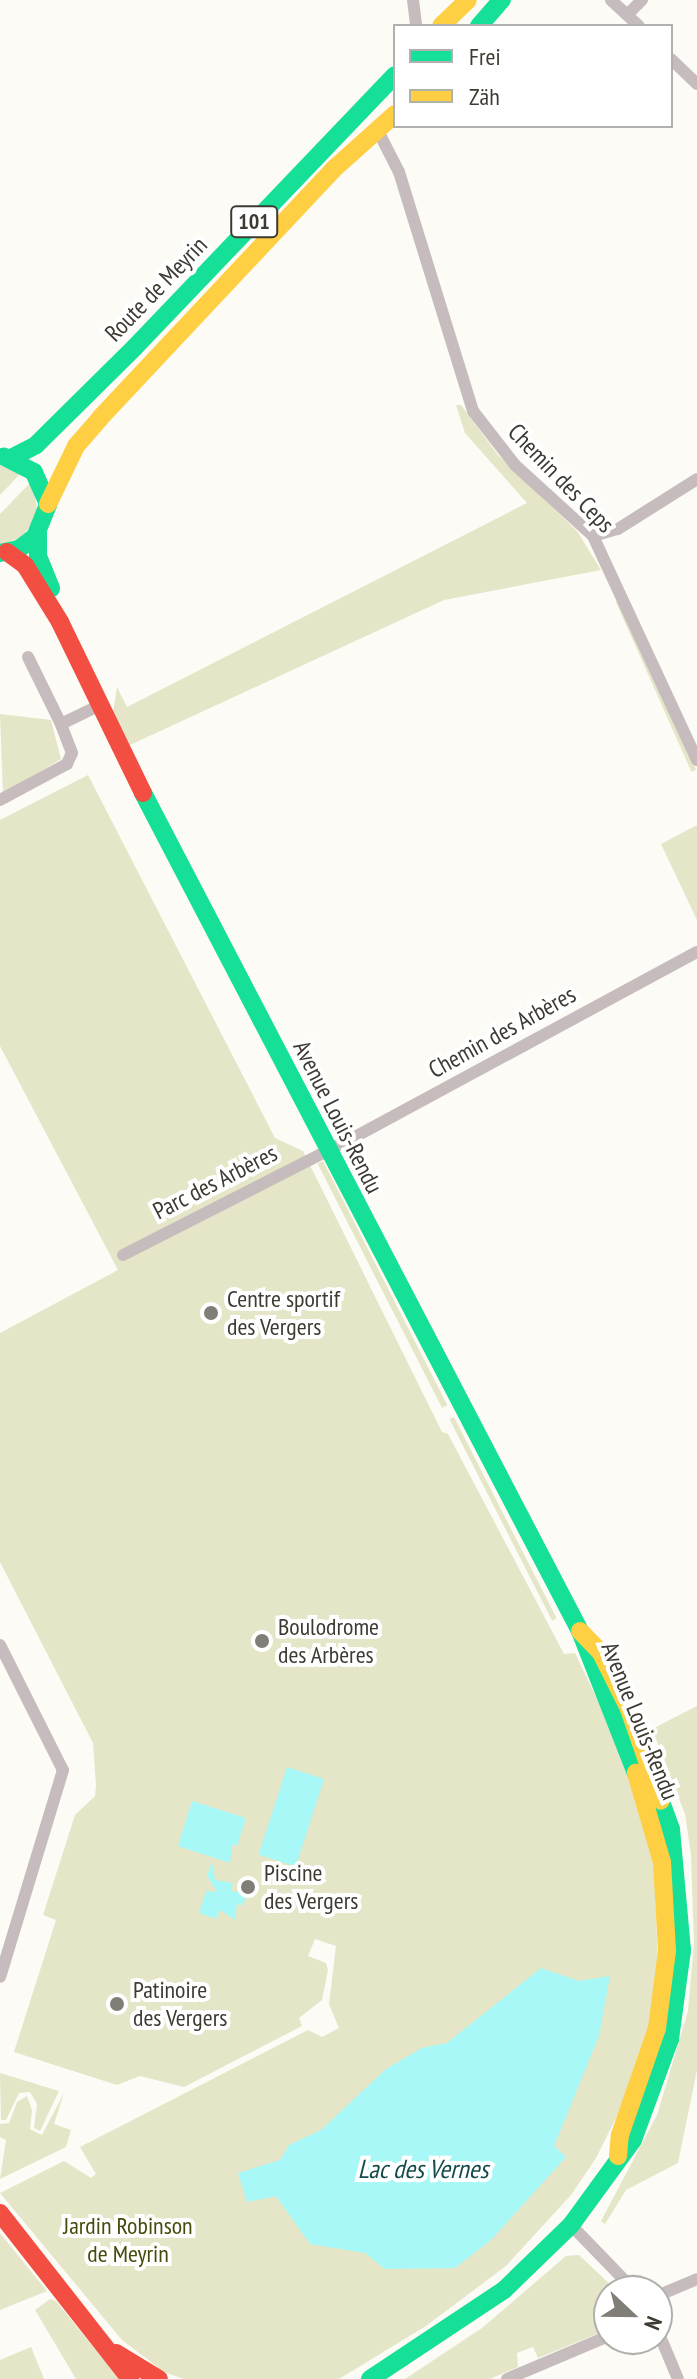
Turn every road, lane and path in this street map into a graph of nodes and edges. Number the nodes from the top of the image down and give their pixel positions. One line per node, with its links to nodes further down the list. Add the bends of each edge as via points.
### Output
1 (413, 0): 7 (street)
2 (468, 0): 8 (main road)
3 (502, 0): 9 (main road)
4 (611, 0): 6 (street)
5 (642, 0): 6 (street)
6 (628, 14): 10 (street)
7 (416, 24)
8 (443, 24)
9 (481, 24)
10 (637, 24)
11 (673, 61): 13 (street)
12 (393, 77): 16 (main road, Route de Meyrin / 101, via 36,445)
13 (697, 84)
14 (393, 116): 15 (main road, Route de Meyrin / 101)
15 (378, 131): 18 (main road, Route de Meyrin / 101, via 336,167 100,418 76,446); 20 (street, Chemin des Ceps, via 399,172 473,411 515,465)
16 (6, 457): 18 (main road, 101, via 40,479)
17 (697, 479): 20 (street, via 618,529)
18 (48, 504): 19 (main road, 101)
19 (38, 534): 21 (main road); 22 (main road, Avenue Louis-Rendu, via 38,556)
20 (593, 536): 26 (street, Chemin des Ceps)
21 (4, 552): 22 (main road, Avenue Louis-Rendu, via 25,565)
22 (60, 622): 24 (main road, Avenue Louis-Rendu)
23 (28, 657): 25 (street)
24 (98, 706): 25 (street); 29 (main road, Avenue Louis-Rendu)
25 (61, 724): 27 (street, via 72,753 67,764)
26 (697, 760)
27 (0, 800)
28 (697, 952): 29 (street, Chemin des Arbères)
29 (329, 1151): 30 (street, Parc des Arbères); 34 (main road, Avenue Louis-Rendu, via 580,1631 643,1783 666,1888 667,1951 657,2028 620,2135 618,2156)
30 (123, 1255)
31 (0, 1645): 32 (street, via 63,1770)
32 (0, 1977)
33 (0, 2213): 39 (main road)
34 (571, 2225): 35 (street); 43 (main road, Avenue Louis-Rendu, via 504,2290)
35 (619, 2275)
36 (697, 2279): 37 (street)
37 (673, 2289)
38 (593, 2343): 44 (street)
39 (113, 2352): 41 (main road); 42 (main road)
40 (668, 2355): 45 (street)
41 (130, 2379)
42 (159, 2379)
43 (370, 2379)
44 (507, 2379)
45 (678, 2379)

